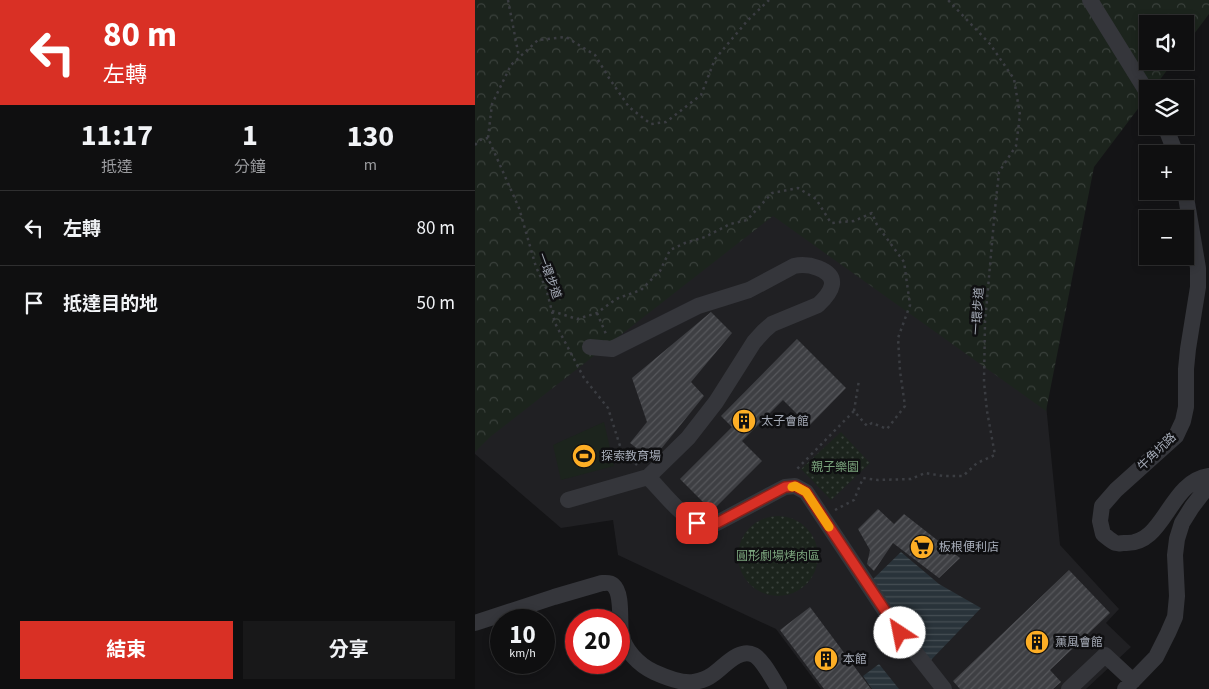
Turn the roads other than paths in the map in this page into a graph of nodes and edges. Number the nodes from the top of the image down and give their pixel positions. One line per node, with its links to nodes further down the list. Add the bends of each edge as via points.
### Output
1 (1091, 0): 2 (street)
2 (1140, 80)
3 (1187, 200): 6 (street, 牛角坑路, via 1198,287 1188,349 1183,421 1176,436 1102,506 1100,521 1103,534 1116,543 1134,544 1149,536 1189,484)
4 (590, 347): 5 (street, via 612,349 698,306 749,290 794,266 810,265 832,277 830,291 818,305 772,324 764,331 688,438)
5 (648, 476): 8 (street); 13 (street, via 684,514 707,526 785,487 795,486 806,492 900,633)
6 (1209, 476)
7 (1209, 485): 10 (street, via 1191,507 1177,539 1175,617 1156,657)
8 (568, 500)
9 (475, 623): 11 (street, via 609,583 617,591 621,633 635,659 649,670)
10 (1129, 685): 14 (street, via 1105,655)
11 (692, 686): 12 (street, via 745,653 754,655 761,662)
12 (779, 689)
13 (945, 689)
14 (1069, 689)

